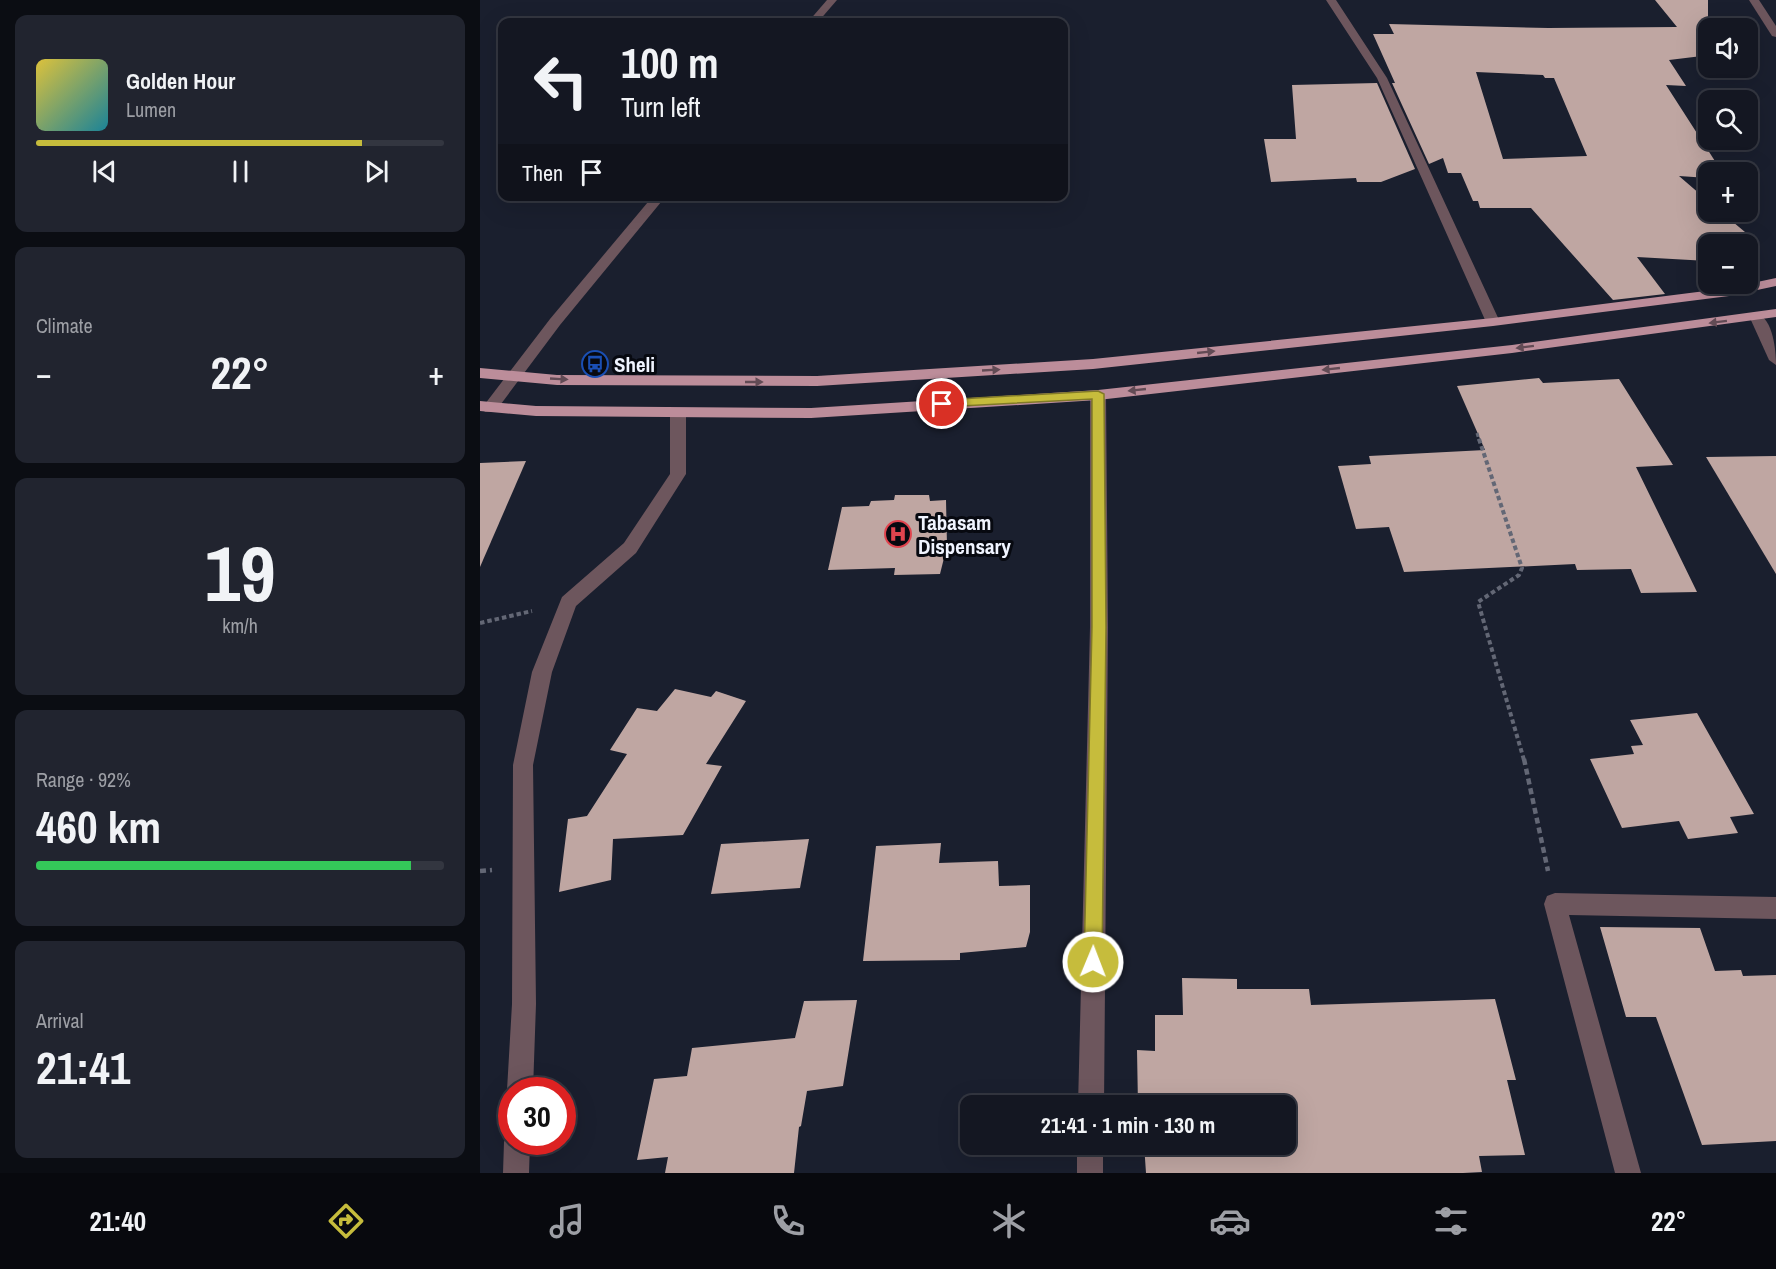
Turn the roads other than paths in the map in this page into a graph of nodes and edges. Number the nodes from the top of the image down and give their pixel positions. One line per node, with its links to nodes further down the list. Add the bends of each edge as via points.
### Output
1 (832, 0): 4 (street)
2 (1331, 0): 10 (street, via 1382,78)
3 (1754, 0): 5 (street)
4 (816, 18)
5 (1776, 34)
6 (656, 201): 13 (street, via 555,322)
7 (1776, 282): 10 (main road, via 1729,292)
8 (1776, 313): 9 (main road)
9 (1757, 318): 11 (street); 14 (main road, one-way to 14)
10 (1493, 322): 13 (main road, one-way to 10, via 568,380 817,381 1093,364)
11 (1776, 360)
12 (480, 373): 13 (main road)
13 (516, 376): 15 (street)
14 (1098, 394): 16 (main road, via 811,413); 19 (street, via 1099,627)
15 (485, 407): 16 (main road)
16 (678, 414): 18 (street, via 678,474 630,548 568,602 542,672 523,765)
17 (1776, 908): 24 (street, via 1555,904)
18 (521, 1077)
19 (1091, 1095)
20 (517, 1155): 22 (street)
21 (1090, 1155): 23 (street)
22 (516, 1173)
23 (1090, 1173)
24 (1628, 1173)

